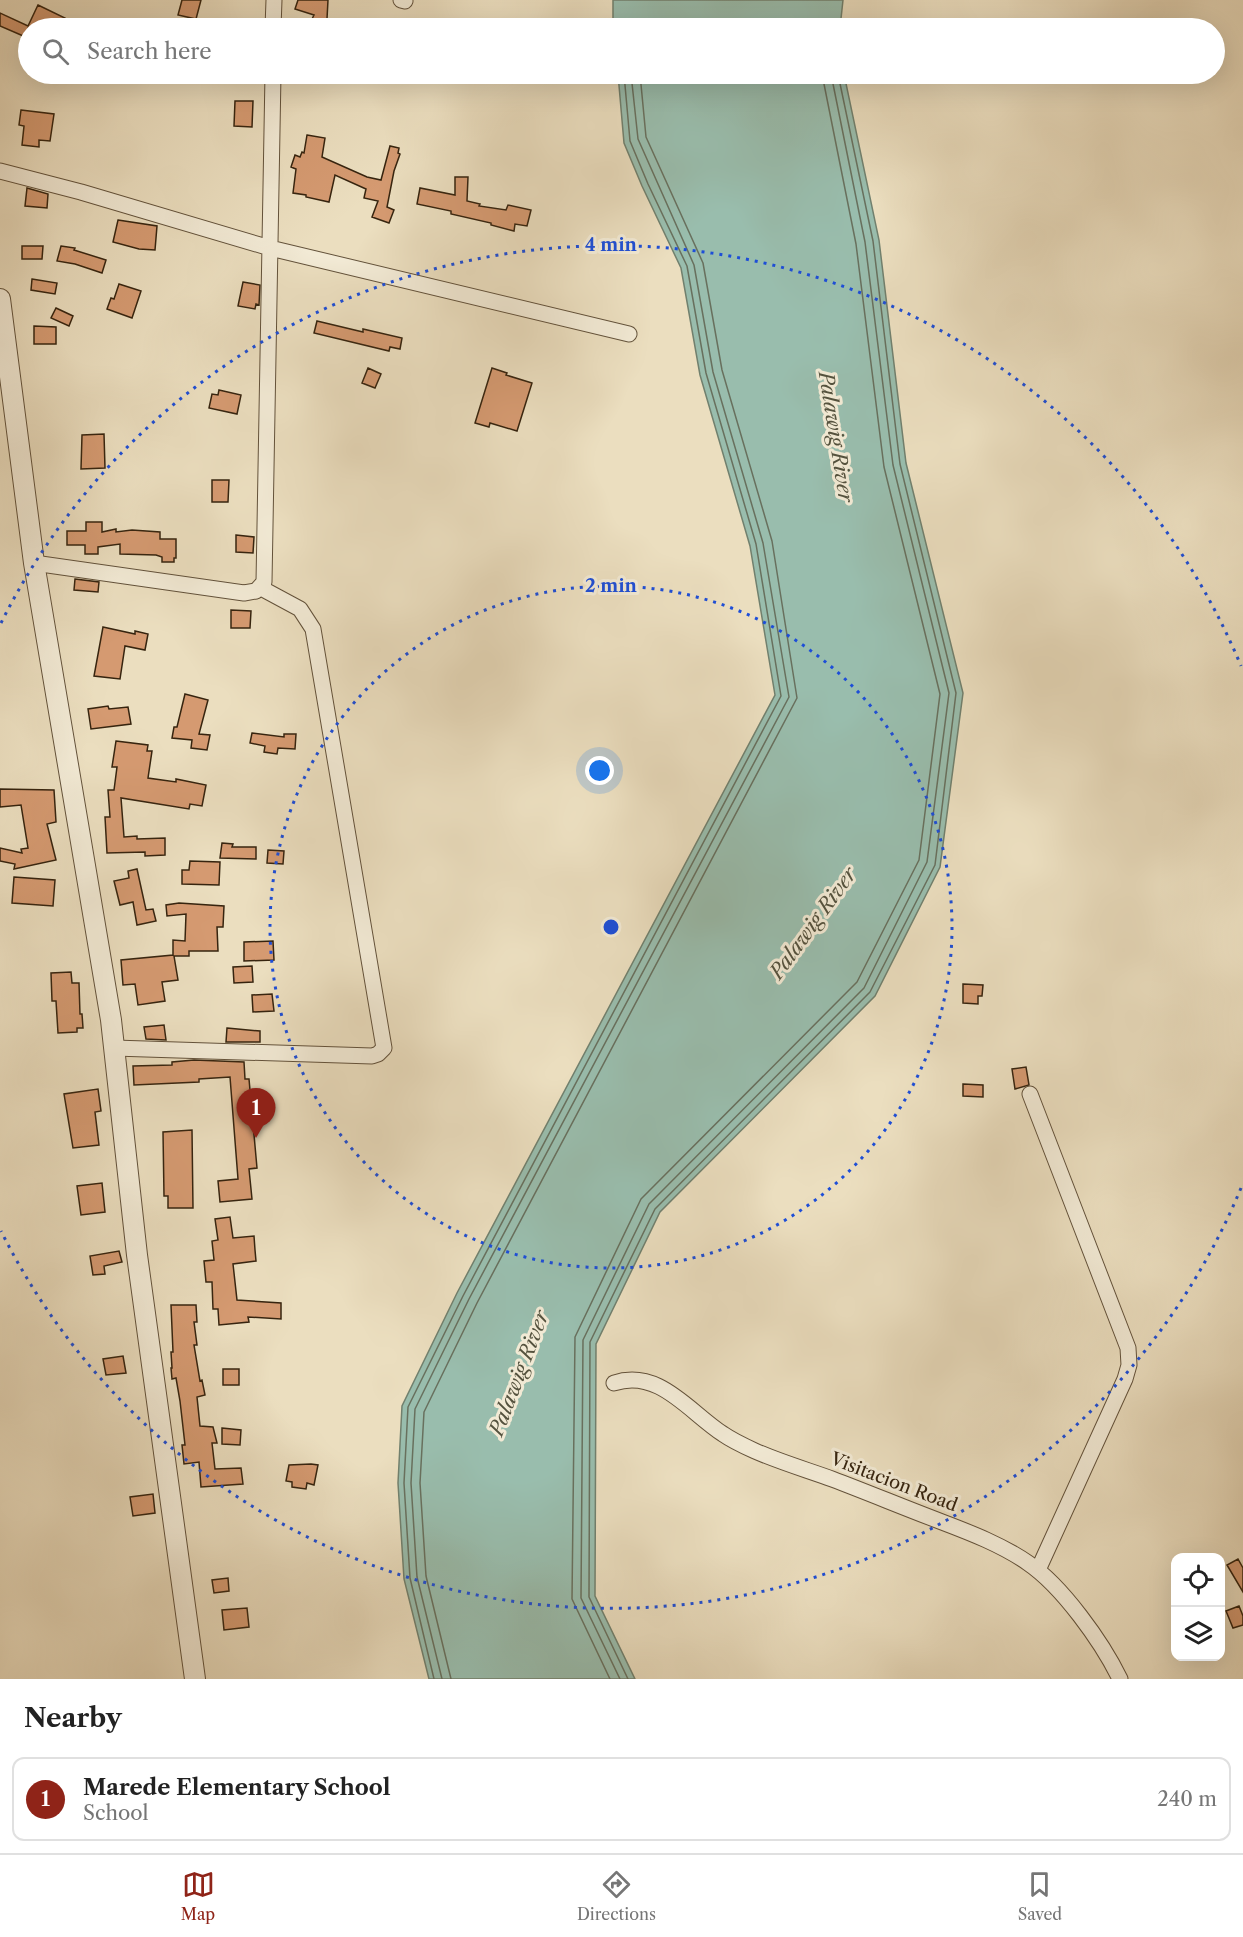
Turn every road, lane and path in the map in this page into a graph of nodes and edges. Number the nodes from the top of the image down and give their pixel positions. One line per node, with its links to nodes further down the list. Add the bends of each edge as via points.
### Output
1 (274, 0): 2 (street)
2 (273, 18)
3 (273, 84): 5 (street)
4 (0, 171): 5 (street)
5 (270, 248): 7 (street); 10 (street, via 266,574)
6 (0, 299): 8 (street)
7 (629, 334)
8 (7, 412): 9 (street)
9 (34, 563): 10 (street, via 244,592); 11 (street)
10 (261, 588): 11 (street, via 300,609 313,628 384,1048 372,1056)
11 (114, 1048): 15 (street, via 138,1267)
12 (1030, 1094): 14 (street, via 1130,1357 1113,1409)
13 (614, 1383): 14 (street, Visitacion Road, via 637,1379 653,1383 723,1434 756,1452 976,1535)
14 (1038, 1570): 16 (street, Visitacion Road, via 1070,1604)
15 (195, 1679)
16 (1120, 1679)

